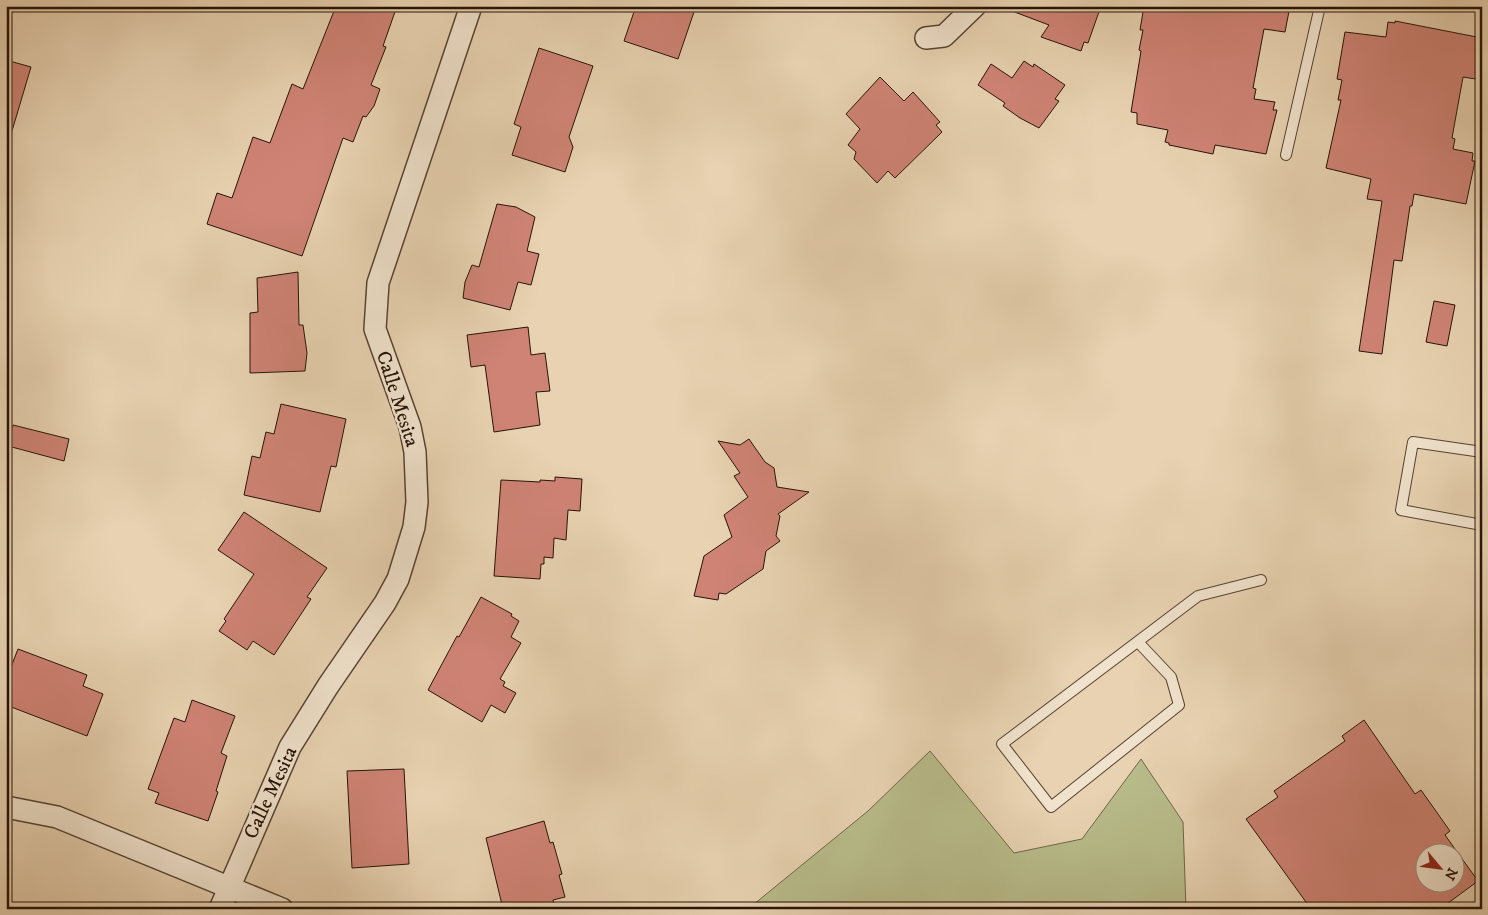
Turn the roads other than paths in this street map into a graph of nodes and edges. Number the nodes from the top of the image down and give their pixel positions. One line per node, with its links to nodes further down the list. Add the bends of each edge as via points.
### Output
1 (471, 6): 11 (street, Calle Mesita, via 378,284 374,329 410,427 415,452 417,502 407,554 386,604 290,747)
2 (975, 6): 4 (street, via 944,36)
3 (1320, 6): 5 (lane)
4 (926, 38)
5 (1286, 155)
6 (1482, 452): 7 (lane, via 1413,442 1401,510)
7 (1482, 525)
8 (1261, 580): 9 (lane, via 1198,596)
9 (1138, 642): 9 (lane, via 1002,744 1051,807 1179,705 1170,677)
10 (6, 807): 11 (street, via 57,817)
11 (228, 887): 12 (street, Calle Mesita); 13 (street)
12 (220, 909)
13 (282, 909)

